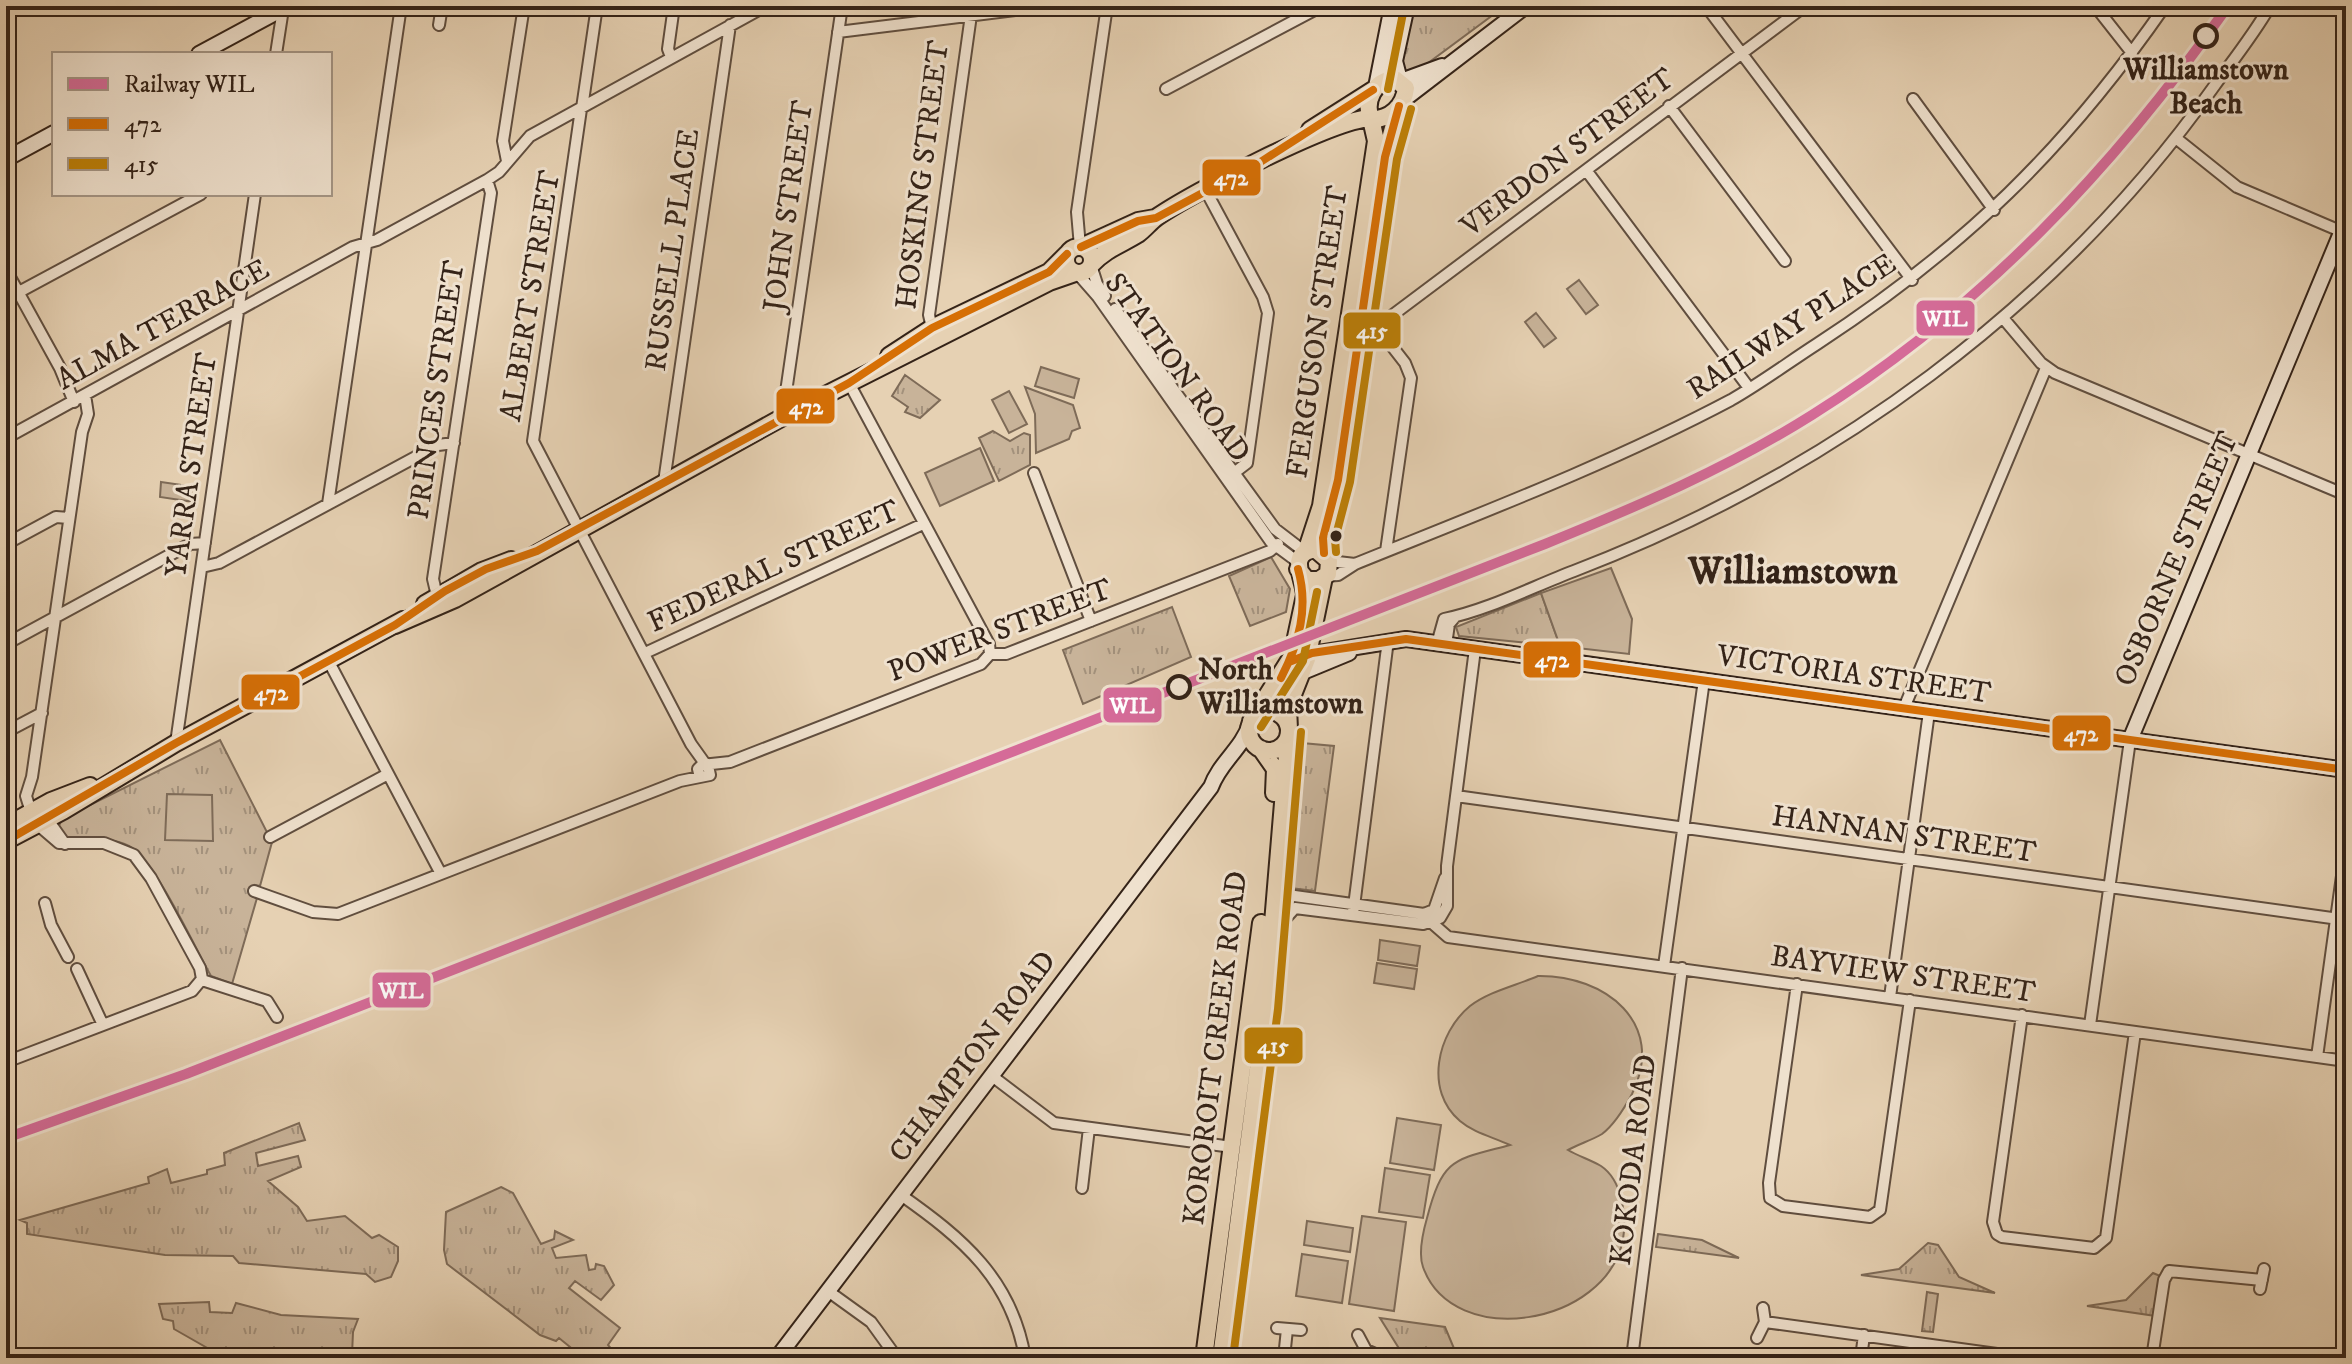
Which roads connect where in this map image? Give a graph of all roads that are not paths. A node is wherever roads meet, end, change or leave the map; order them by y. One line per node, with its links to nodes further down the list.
1 (401, 6): 54 (street)
2 (442, 6): 21 (street)
3 (524, 6): 39 (street)
4 (597, 6): 37 (street, ALBERT STREET)
5 (674, 6): 29 (street)
6 (842, 6): 23 (street, JOHN STREET)
7 (1048, 6): 20 (street)
8 (1107, 6): 55 (street)
9 (1322, 6): 33 (street)
10 (1392, 6): 32 (street)
11 (1407, 6): 31 (street)
12 (1526, 6): 30 (street)
13 (1706, 6): 28 (street)
14 (1805, 6): 28 (street, VERDON STREET)
15 (2095, 6): 27 (street)
16 (2165, 6): 27 (street, RAILWAY PLACE)
17 (2270, 6): 41 (street)
18 (759, 8): 22 (street)
19 (280, 10): 24 (street); 24 (street); 25 (street)
20 (971, 15): 23 (street); 65 (street, HOSKING STREET)
21 (439, 25)
22 (730, 25): 29 (street); 77 (street, RUSSELL PLACE)
23 (838, 32): 71 (street, JOHN STREET)
24 (278, 37): 26 (street)
25 (203, 52)
26 (276, 52)
27 (2132, 53): 51 (street, RAILWAY PLACE)
28 (1741, 54): 36 (street, VERDON STREET); 59 (street)
29 (671, 57): 37 (street)
30 (1454, 60): 31 (street); 35 (street)
31 (1400, 80): 32 (main road); 35 (main road, FERGUSON STREET)
32 (1374, 88): 38 (main road, FERGUSON STREET); 45 (main road)
33 (1166, 89)
34 (1913, 99): 51 (street)
35 (1401, 104): 38 (main road); 66 (main road, FERGUSON STREET)
36 (1669, 106): 46 (street, VERDON STREET); 56 (street)
37 (582, 108): 42 (street); 82 (street, ALBERT STREET)
38 (1371, 118): 45 (main road); 66 (main road, FERGUSON STREET)
39 (506, 130): 42 (street); 44 (street)
40 (52, 134): 43 (street)
41 (2177, 139): 53 (street); 63 (street)
42 (522, 142): 44 (street, ALMA TERRACE)
43 (6, 159)
44 (507, 161): 47 (street, ALMA TERRACE)
45 (1262, 161): 48 (main road)
46 (1586, 170): 64 (street, VERDON STREET); 69 (street)
47 (487, 180): 54 (street, ALMA TERRACE); 73 (street, PRINCES STREET)
48 (1206, 191): 52 (main road); 76 (street)
49 (197, 196): 60 (street)
50 (255, 196): 62 (street, YARRA STREET)
51 (1994, 210): 59 (street, RAILWAY PLACE)
52 (1156, 218): 55 (main road); 57 (main road)
53 (2345, 228): 74 (street, OSBORNE STREET)
54 (366, 244): 62 (street, ALMA TERRACE); 79 (street)
55 (1074, 250): 57 (main road); 57 (main road); 65 (main road)
56 (1785, 261)
57 (1084, 269): 65 (main road); 76 (street, STATION ROAD)
58 (6, 270): 60 (street)
59 (1912, 280): 69 (street, RAILWAY PLACE)
60 (18, 293): 61 (street); 70 (street)
61 (6, 299)
62 (238, 311): 70 (street, ALMA TERRACE); 84 (street, YARRA STREET)
63 (2003, 318): 67 (street); 96 (street)
64 (1377, 327): 66 (street, VERDON STREET); 87 (street)
65 (936, 334): 68 (main road)
66 (1352, 334): 88 (main road, FERGUSON STREET); 90 (main road, FERGUSON STREET)
67 (2046, 368): 74 (street); 106 (street)
68 (849, 383): 71 (main road); 81 (street)
69 (1749, 388): 87 (street, RAILWAY PLACE)
70 (78, 399): 72 (street, ALMA TERRACE); 80 (street)
71 (792, 412): 77 (main road)
72 (6, 438)
73 (454, 443): 79 (street); 91 (street, PRINCES STREET)
74 (2249, 454): 78 (street); 112 (street, OSBORNE STREET)
75 (1034, 473): 93 (street)
76 (1231, 475): 83 (street, STATION ROAD); 86 (street, STATION ROAD)
77 (664, 482): 82 (main road)
78 (2346, 495)
79 (328, 504): 89 (street)
80 (69, 518): 85 (street); 92 (street)
81 (923, 524): 99 (street, FEDERAL STREET); 101 (street)
82 (578, 529): 91 (main road); 99 (street, ALBERT STREET)
83 (1284, 538): 86 (street, POWER STREET); 88 (street, STATION ROAD)
84 (205, 543): 89 (street, YARRA STREET); 92 (street)
85 (6, 544)
86 (1275, 547): 88 (street, STATION ROAD); 93 (street, POWER STREET)
87 (1386, 551): 90 (street, RAILWAY PLACE)
88 (1302, 559): 90 (main road); 90 (main road); 103 (main road, FERGUSON STREET)
89 (202, 567): 113 (street, YARRA STREET)
90 (1326, 567): 100 (main road, FERGUSON STREET)
91 (439, 601): 102 (main road)
92 (55, 618): 95 (street); 108 (street)
93 (1091, 621): 101 (street, POWER STREET)
94 (1388, 640): 96 (street, VICTORIA STREET); 97 (street, VICTORIA STREET); 132 (street)
95 (6, 644)
96 (1442, 644): 98 (street, VICTORIA STREET)
97 (1356, 648): 100 (street, VICTORIA STREET); 104 (street, VICTORIA STREET)
98 (1475, 649): 105 (street, VICTORIA STREET); 119 (street)
99 (645, 653): 115 (street, ALBERT STREET)
100 (1309, 653): 103 (street, VICTORIA STREET); 104 (main road, FERGUSON STREET)
101 (990, 654): 115 (street, POWER STREET)
102 (329, 662): 113 (main road); 117 (street)
103 (1289, 662): 109 (main road, FERGUSON STREET)
104 (1303, 672): 110 (main road, FERGUSON STREET)
105 (1704, 680): 106 (street, VICTORIA STREET); 122 (street)
106 (1904, 708): 107 (street, VICTORIA STREET)
107 (1929, 712): 112 (street, VICTORIA STREET); 126 (street)
108 (42, 713): 111 (street); 120 (street)
109 (1251, 723): 110 (main road); 114 (main road); 118 (street, CHAMPION ROAD)
110 (1289, 730): 114 (main road); 130 (main road, KOROROIT CREEK ROAD)
111 (6, 732)
112 (2130, 740): 116 (street, VICTORIA STREET); 128 (street, OSBORNE STREET)
113 (176, 743): 120 (main road)
114 (1261, 749): 118 (street, CHAMPION ROAD); 141 (main road, KOROROIT CREEK ROAD)
115 (704, 770): 127 (street, POWER STREET)
116 (2346, 770)
117 (388, 774): 123 (street); 127 (street)
118 (1211, 787): 152 (street, CHAMPION ROAD)
119 (1456, 796): 122 (street, HANNAN STREET); 133 (street)
120 (40, 816): 121 (main road); 124 (main road); 139 (street)
121 (6, 826)
122 (1684, 829): 126 (street, HANNAN STREET); 136 (street)
123 (270, 837)
124 (6, 841)
125 (2346, 847): 134 (street)
126 (1909, 860): 128 (street, HANNAN STREET); 142 (street)
127 (440, 872): 129 (street, POWER STREET)
128 (2108, 888): 134 (street, HANNAN STREET); 147 (street, OSBORNE STREET)
129 (254, 891)
130 (1273, 893): 132 (street); 141 (main road, KOROROIT CREEK ROAD)
131 (45, 903): 135 (street)
132 (1353, 909): 133 (street); 141 (street)
133 (1435, 917): 136 (street, BAYVIEW STREET)
134 (2341, 920): 149 (street)
135 (68, 957)
136 (1664, 966): 137 (street, BAYVIEW STREET)
137 (1682, 968): 140 (street, BAYVIEW STREET); 172 (street, KOKODA ROAD)
138 (77, 969): 146 (street)
139 (202, 980): 145 (street); 146 (street)
140 (1797, 984): 142 (street, BAYVIEW STREET); 143 (street)
141 (1262, 991): 154 (main road, KOROROIT CREEK ROAD); 169 (main road, KOROROIT CREEK ROAD)
142 (1890, 997): 143 (street, BAYVIEW STREET)
143 (1910, 1000): 144 (street, BAYVIEW STREET)
144 (2022, 1015): 147 (street, BAYVIEW STREET); 148 (street)
145 (277, 1017)
146 (103, 1025): 151 (street)
147 (2090, 1025): 148 (street, BAYVIEW STREET)
148 (2135, 1032): 149 (street, BAYVIEW STREET)
149 (2317, 1057): 150 (street, BAYVIEW STREET)
150 (2346, 1061)
151 (6, 1062)
152 (992, 1076): 153 (street); 156 (street, CHAMPION ROAD)
153 (1089, 1128): 154 (street); 155 (street)
154 (1232, 1147): 168 (main road, KOROROIT CREEK ROAD)
155 (1082, 1188)
156 (901, 1195): 158 (street, CHAMPION ROAD); 167 (street)
157 (2262, 1279): 175 (street)
158 (828, 1291): 165 (street, CHAMPION ROAD); 166 (street)
159 (1763, 1308): 160 (street)
160 (1765, 1322): 162 (street); 163 (street)
161 (1301, 1330): 170 (street)
162 (1864, 1335): 173 (street); 174 (street)
163 (1757, 1338)
164 (1359, 1344): 171 (street)
165 (777, 1358)
166 (897, 1358)
167 (1025, 1358)
168 (1204, 1358)
169 (1221, 1358)
170 (1284, 1358)
171 (1384, 1358)
172 (1632, 1358)
173 (1861, 1358)
174 (2026, 1358)
175 (2152, 1358)

